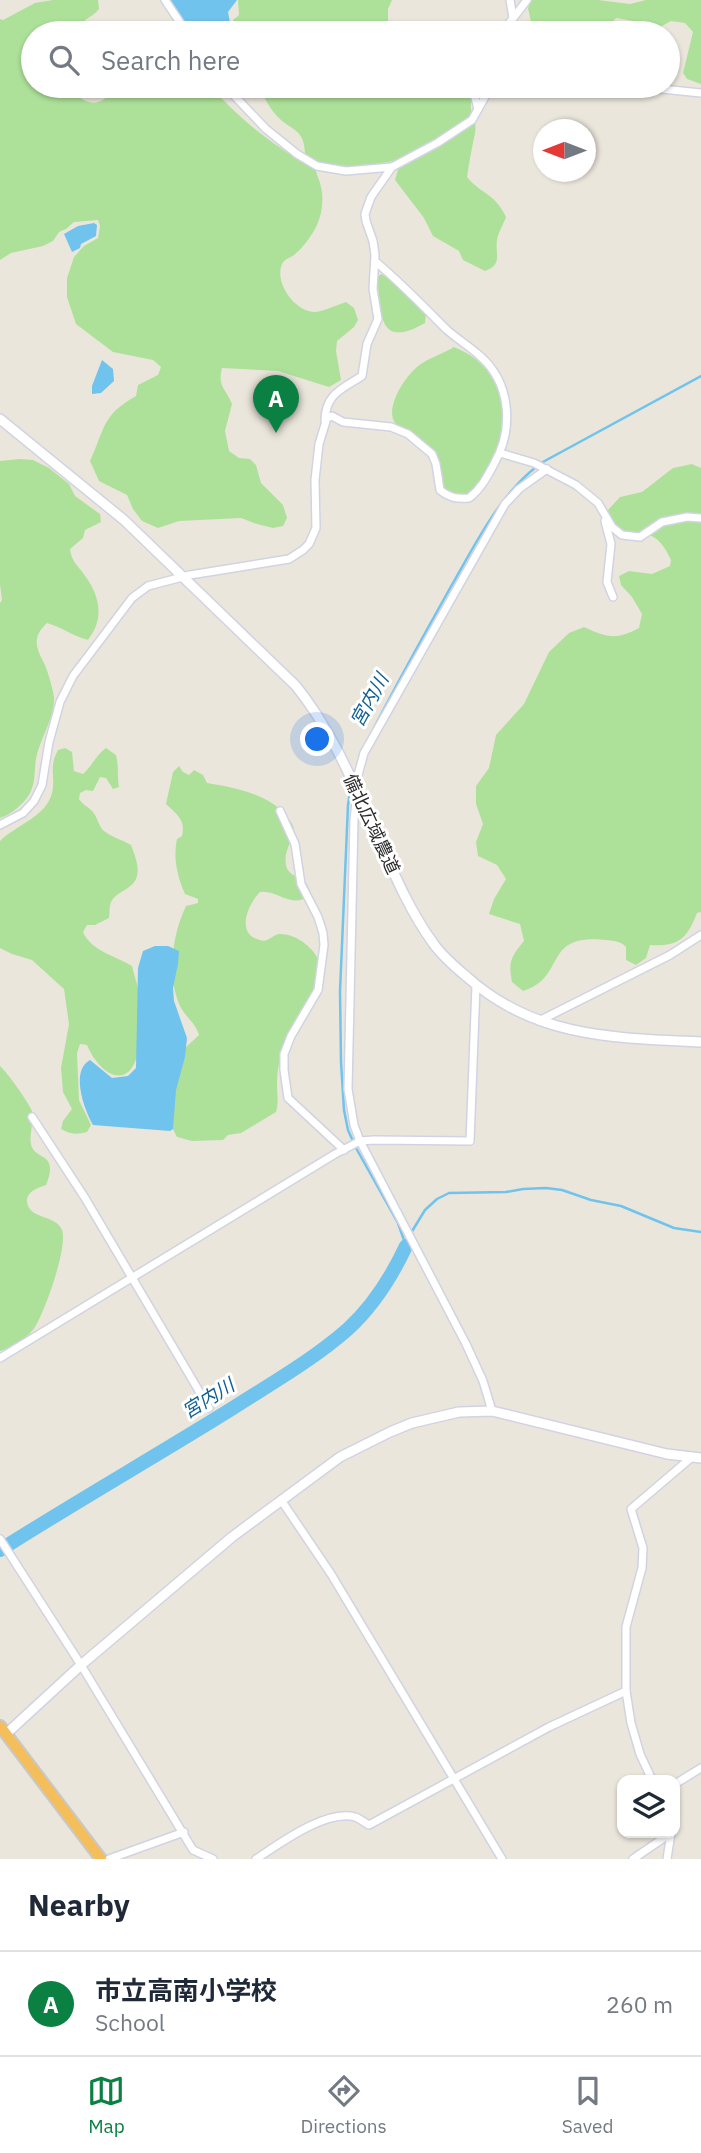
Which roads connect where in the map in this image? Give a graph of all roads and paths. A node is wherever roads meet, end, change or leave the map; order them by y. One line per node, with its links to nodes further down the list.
1 (165, 0): 5 (street)
2 (510, 0): 4 (street)
3 (527, 0): 4 (street)
4 (513, 18): 6 (street)
5 (179, 21)
6 (511, 21)
7 (680, 91): 8 (street)
8 (701, 93)
9 (237, 98): 13 (street)
10 (475, 98): 12 (street)
11 (485, 98): 12 (street)
12 (478, 110): 13 (street)
13 (391, 167): 14 (street)
14 (376, 262): 16 (street); 17 (street)
15 (0, 419): 21 (street, 備北広域農道)
16 (325, 421): 17 (street); 21 (street)
17 (500, 453): 18 (street)
18 (542, 467): 19 (street); 23 (street)
19 (605, 516): 20 (street); 22 (street)
20 (701, 518)
21 (184, 577): 24 (street, 備北広域農道); 26 (street)
22 (613, 597)
23 (358, 775)
24 (356, 788): 28 (street, 備北広域農道); 32 (street)
25 (280, 811): 33 (street)
26 (0, 825)
27 (701, 935): 29 (street)
28 (476, 986): 29 (street, 備北広域農道); 32 (street)
29 (538, 1021): 30 (street, 備北広域農道)
30 (701, 1042)
31 (33, 1116): 34 (street)
32 (360, 1141): 33 (street); 37 (street)
33 (344, 1150): 34 (street)
34 (132, 1278): 35 (street); 36 (street)
35 (0, 1358)
36 (209, 1408)
37 (492, 1410): 38 (street); 39 (street)
38 (697, 1458): 42 (street)
39 (281, 1500): 41 (street); 46 (street)
40 (0, 1539): 41 (street)
41 (81, 1665): 43 (street); 48 (street)
42 (626, 1691): 45 (street); 46 (street)
43 (2, 1733): 51 (highway)
44 (701, 1768): 47 (street)
45 (650, 1775)
46 (454, 1780): 54 (street); 55 (street)
47 (680, 1781)
48 (184, 1832): 52 (street); 53 (street)
49 (664, 1838): 56 (street)
50 (670, 1838): 57 (street)
51 (101, 1859)
52 (109, 1859)
53 (214, 1859)
54 (256, 1859)
55 (502, 1859)
56 (633, 1859)
57 (667, 1859)

